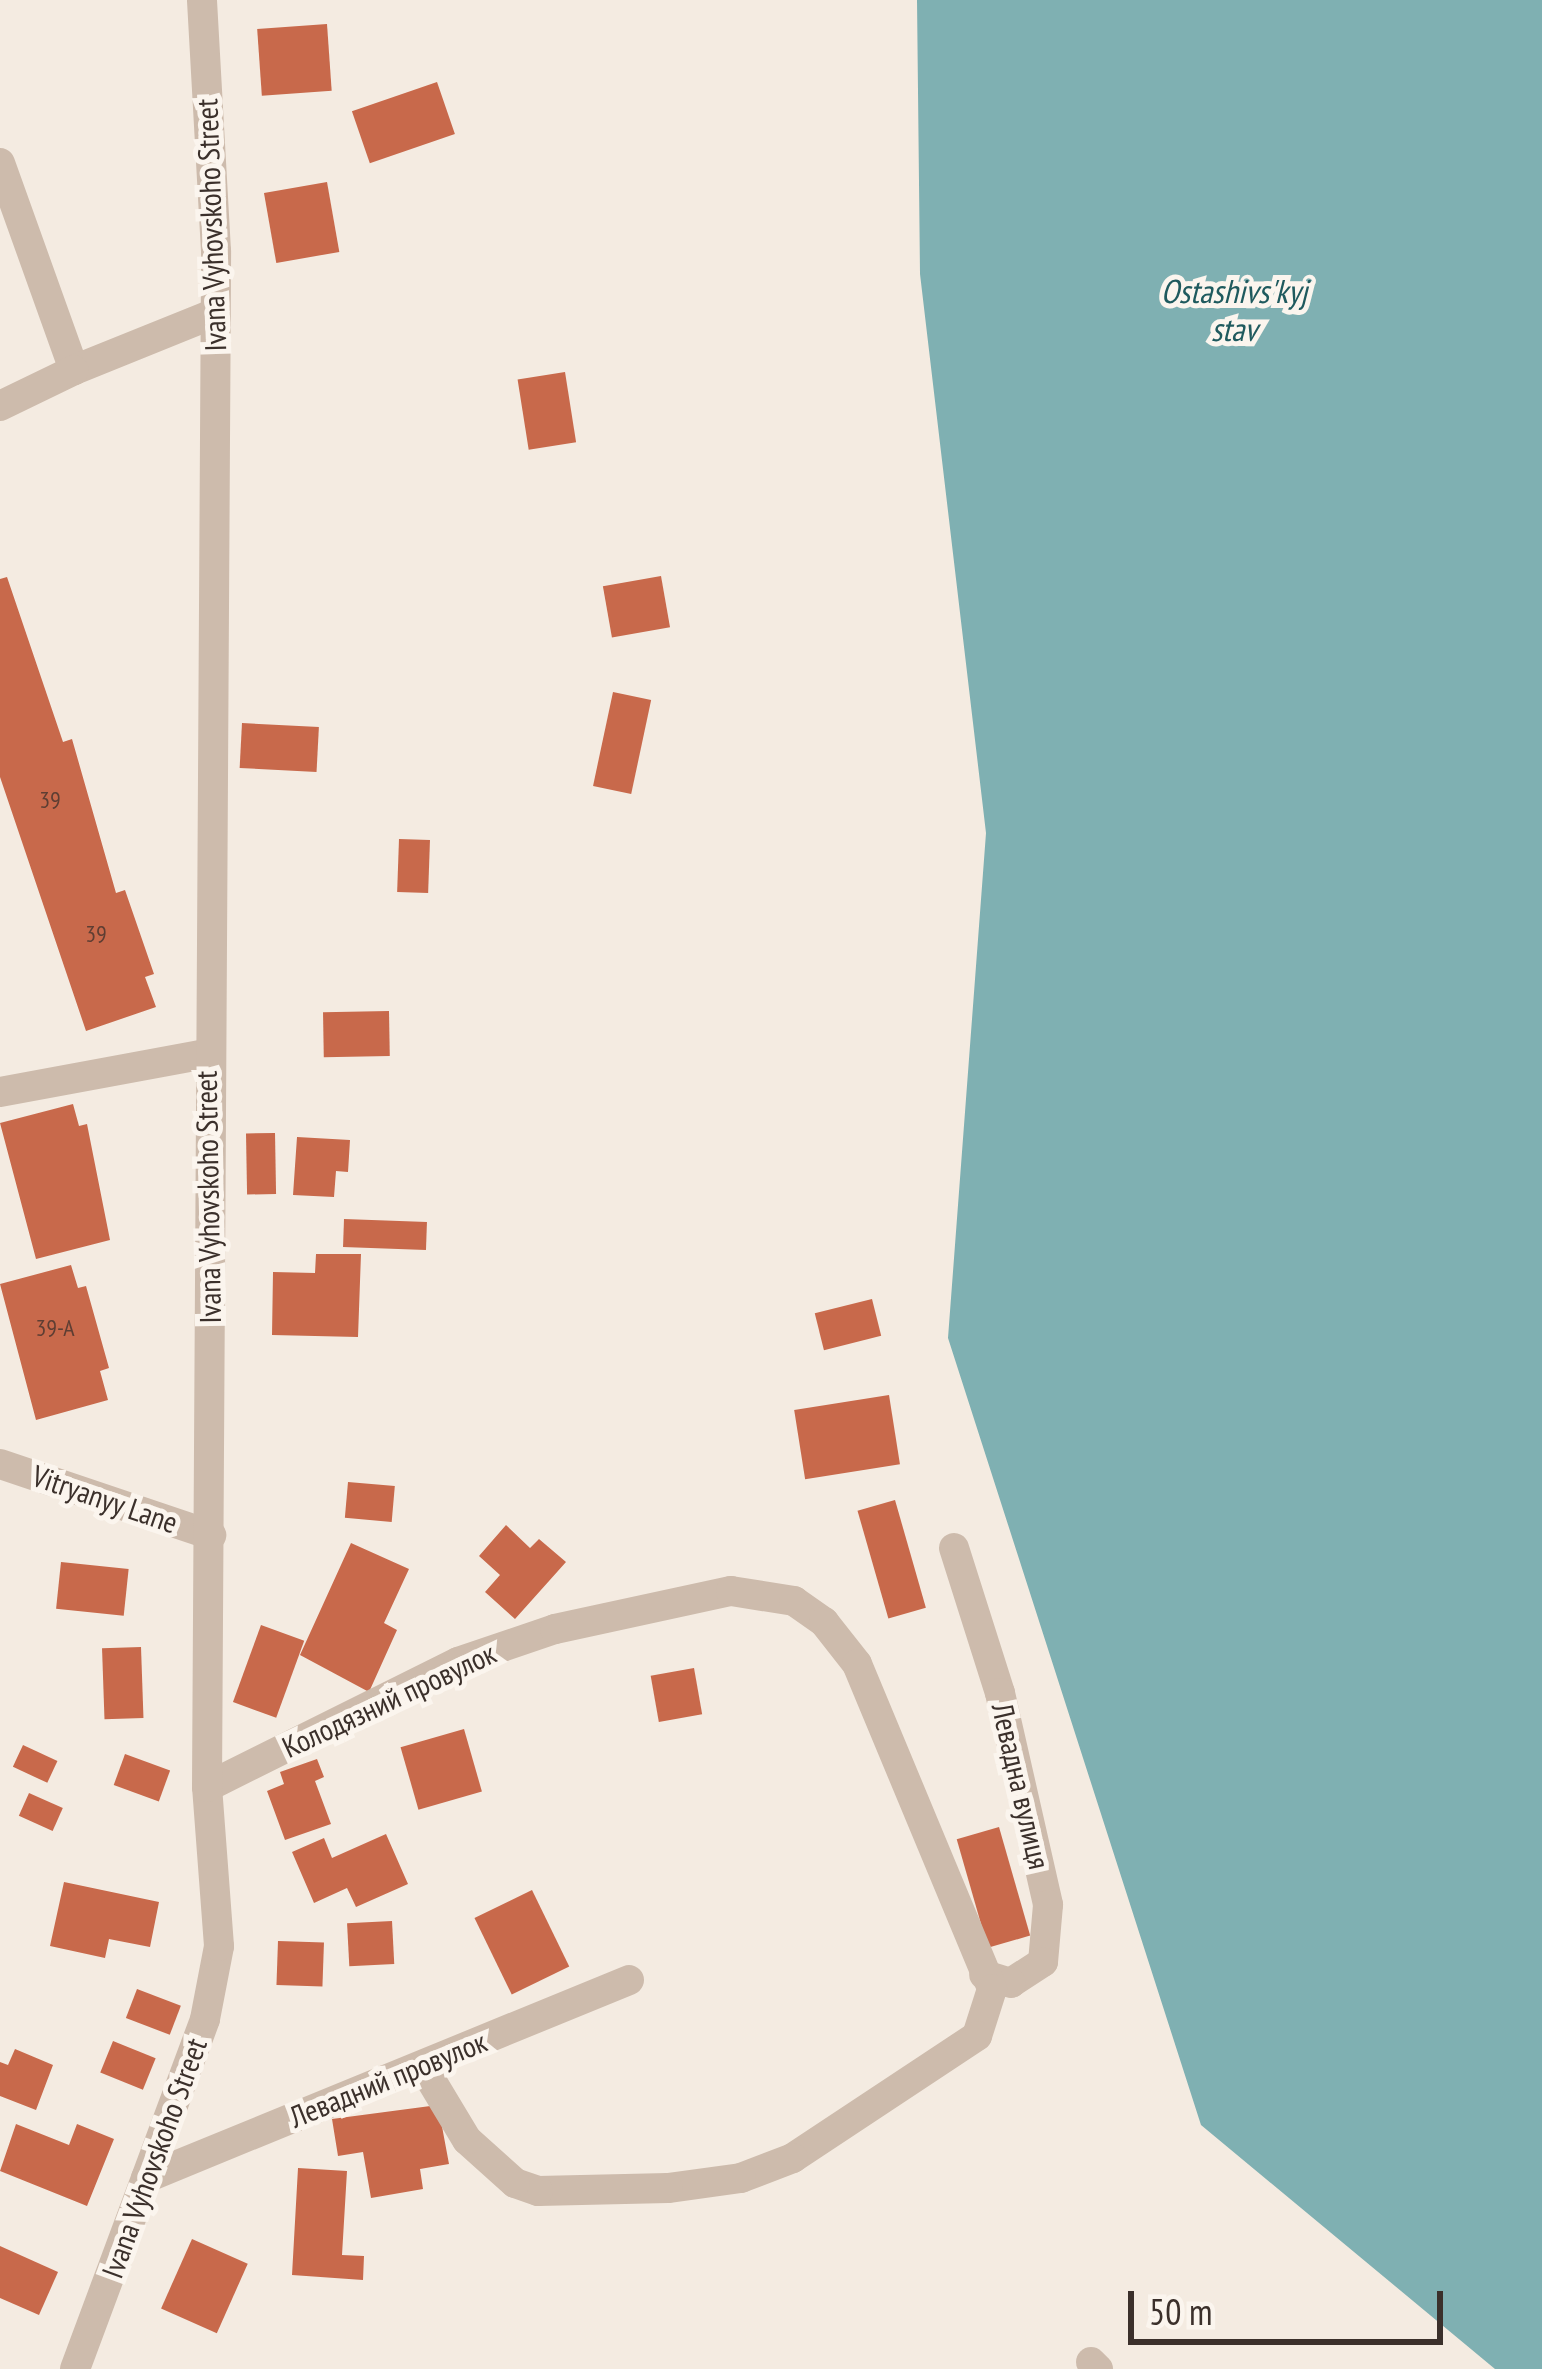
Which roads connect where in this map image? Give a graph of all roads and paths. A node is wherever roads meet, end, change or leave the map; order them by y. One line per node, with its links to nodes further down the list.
1 (202, 0): 3 (street, Ivana Vyhovskoho Street)
2 (0, 164): 4 (street)
3 (215, 313): 4 (street); 6 (street, Ivana Vyhovskoho Street)
4 (74, 370): 5 (street)
5 (0, 406)
6 (206, 1054): 7 (street); 9 (street, Ivana Vyhovskoho Street)
7 (0, 1092)
8 (0, 1464): 9 (street, Vitryanyy Lane)
9 (211, 1535): 11 (street, Ivana Vyhovskoho Street)
10 (954, 1548): 12 (street, Левадна вулиця)
11 (207, 1787): 12 (street, Колодязний провулок); 15 (street, Ivana Vyhovskoho Street)
12 (984, 1975): 14 (street)
13 (629, 1980): 14 (street, Левадний провулок)
14 (422, 2065): 15 (street, Левадний провулок)
15 (146, 2178): 16 (street, Ivana Vyhovskoho Street)
16 (75, 2369)

